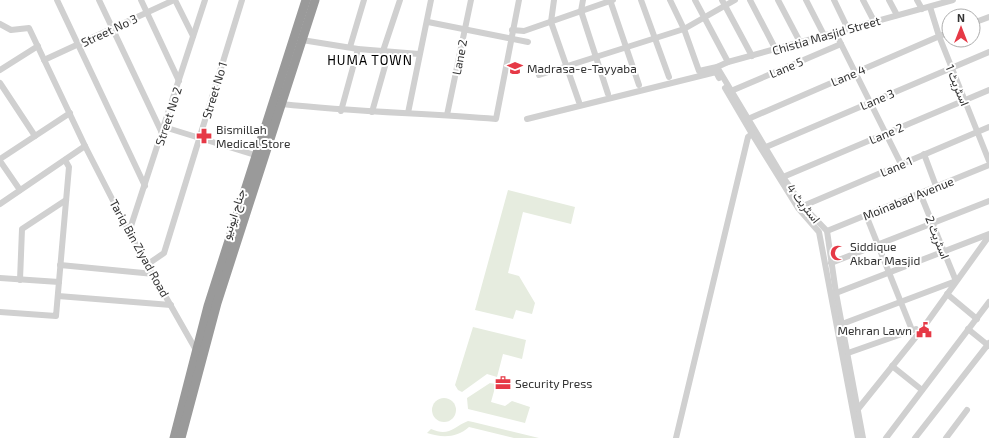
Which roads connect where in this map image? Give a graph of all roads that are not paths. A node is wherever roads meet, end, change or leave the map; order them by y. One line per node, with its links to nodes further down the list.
1 (57, 0): 55 (street)
2 (99, 0): 41 (street)
3 (141, 0): 34 (street)
4 (174, 0): 34 (street, Street No 3); 48 (street)
5 (205, 0): 48 (street, Street No 2)
6 (242, 0): 99 (street, Street No 1)
7 (306, 0): 103 (highway, جناح ایونیو)
8 (314, 0): 51 (highway, جناح ایونیو)
9 (364, 0): 58 (street)
10 (400, 0): 62 (street)
11 (431, 0): 38 (street)
12 (471, 0): 44 (street, Lane 2)
13 (519, 0): 45 (street)
14 (554, 0): 39 (street)
15 (583, 0): 33 (street)
16 (611, 0): 33 (street); 59 (street)
17 (641, 0): 50 (street)
18 (670, 0): 42 (street)
19 (695, 0): 36 (street)
20 (735, 0): 30 (street)
21 (750, 0): 61 (street)
22 (778, 0): 54 (street)
23 (806, 0): 47 (street)
24 (834, 0): 43 (street)
25 (863, 0): 37 (street)
26 (889, 0): 35 (street)
27 (917, 0): 32 (street)
28 (954, 0): 29 (street, Chistia Masjid Street)
29 (946, 1): 31 (street, Chistia Masjid Street)
30 (724, 3): 36 (street); 66 (street)
31 (930, 7): 32 (street, Chistia Masjid Street); 49 (street, اسٹریٹ 1)
32 (922, 9): 35 (street, Chistia Masjid Street)
33 (580, 11): 39 (street); 65 (street)
34 (147, 13): 41 (street, Street No 3); 76 (street)
35 (897, 15): 37 (street, Chistia Masjid Street)
36 (704, 18): 42 (street); 68 (street)
37 (874, 21): 43 (street, Chistia Masjid Street)
38 (428, 22): 44 (street); 64 (street)
39 (551, 22): 45 (street); 69 (street)
40 (0, 24): 57 (street, Tariq Bin Ziyad Road)
41 (112, 28): 55 (street, Street No 3); 94 (street)
42 (684, 29): 50 (street); 71 (street, Chistia Masjid Street)
43 (848, 29): 46 (street, Chistia Masjid Street)
44 (464, 30): 52 (street); 90 (street, Lane 2)
45 (512, 30): 52 (street)
46 (835, 32): 47 (street, Chistia Masjid Street); 56 (street)
47 (824, 35): 54 (street, Chistia Masjid Street)
48 (193, 36): 76 (street, Street No 2)
49 (939, 36): 70 (street, اسٹریٹ 1); 73 (street, Lane 4)
50 (654, 38): 59 (street); 75 (street)
51 (302, 40): 58 (street); 85 (highway, جناح ایونیو)
52 (511, 40): 53 (street); 90 (street)
53 (528, 42)
54 (800, 42): 61 (street, Chistia Masjid Street)
55 (78, 44): 67 (street, Street No 3); 110 (street)
56 (841, 44): 73 (street); 80 (street, Lane 5)
57 (38, 46): 67 (street, Tariq Bin Ziyad Road); 72 (street)
58 (350, 47): 60 (street)
59 (625, 47): 65 (street); 78 (street)
60 (358, 48): 62 (street); 86 (street)
61 (776, 50): 66 (street, Chistia Masjid Street)
62 (386, 51): 64 (street); 87 (street)
63 (989, 52): 70 (street, Lane 3)
64 (419, 54): 89 (street)
65 (596, 56): 69 (street); 81 (street)
66 (752, 56): 68 (street, Chistia Masjid Street)
67 (44, 60): 88 (street, Tariq Bin Ziyad Road)
68 (728, 62): 71 (street, Chistia Masjid Street)
69 (567, 66): 74 (street); 83 (street)
70 (952, 67): 82 (street, اسٹریٹ 1); 84 (street, Lane 3)
71 (717, 68): 80 (street, اسٹریٹ 4)
72 (0, 70)
73 (856, 71): 84 (street); 91 (street, Lane 4)
74 (539, 75)
75 (669, 77)
76 (179, 81): 94 (street, Street No 2)
77 (0, 84): 98 (street)
78 (639, 84)
79 (989, 90): 82 (street, Lane 2)
80 (732, 91): 91 (street, اسٹریٹ 4)
81 (608, 94)
82 (965, 100): 95 (street, اسٹریٹ 1); 96 (street, Lane 2)
83 (579, 102)
84 (871, 102): 96 (street); 101 (street, Lane 3)
85 (282, 104): 86 (street); 154 (highway, جناح ایونیو)
86 (341, 111): 87 (street)
87 (372, 112): 89 (street)
88 (70, 113): 98 (street); 100 (street, Tariq Bin Ziyad Road)
89 (408, 113): 90 (street)
90 (447, 114)
91 (748, 119): 101 (street, اسٹریٹ 4)
92 (527, 120): 97 (street)
93 (989, 127): 95 (street, Lane 1)
94 (163, 130): 99 (street); 110 (street, Street No 2)
95 (977, 132): 102 (street, Lane 1); 106 (street, اسٹریٹ 1)
96 (887, 133): 107 (street); 109 (street, Lane 2)
97 (752, 134): 155 (street); 156 (street)
98 (35, 136): 104 (street)
99 (199, 138): 103 (street); 126 (street, Street No 1)
100 (85, 146): 105 (street); 121 (street, Tariq Bin Ziyad Road)
101 (766, 147): 109 (street, اسٹریٹ 4)
102 (924, 154): 107 (street, Lane 1); 111 (street)
103 (255, 156): 147 (highway, جناح ایونیو)
104 (0, 160): 112 (street)
105 (65, 160): 112 (street); 114 (street)
106 (989, 161)
107 (902, 164): 117 (street, Lane 1)
108 (989, 165): 111 (street, Moinabad Avenue)
109 (784, 177): 117 (street, اسٹریٹ 4)
110 (145, 186): 121 (street, Street No 2)
111 (936, 186): 113 (street, Moinabad Avenue)
112 (20, 190): 116 (street)
113 (920, 193): 118 (street, Moinabad Avenue); 119 (street, اسٹریٹ 2)
114 (66, 200): 127 (street); 131 (street)
115 (989, 202): 119 (street)
116 (0, 204)
117 (803, 206): 120 (street, اسٹریٹ 4)
118 (866, 215): 120 (street, Moinabad Avenue); 123 (street)
119 (932, 224): 123 (street); 124 (street, اسٹریٹ 2)
120 (827, 231): 125 (street, اسٹریٹ 4)
121 (129, 232): 126 (street, Tariq Bin Ziyad Road)
122 (989, 235): 124 (street); 132 (street)
123 (878, 244): 125 (street); 128 (street)
124 (944, 251): 128 (street); 132 (street, اسٹریٹ 2)
125 (831, 263): 134 (street, اسٹریٹ 4)
126 (148, 264): 129 (street, Tariq Bin Ziyad Road)
127 (60, 265): 129 (street); 133 (street)
128 (890, 273): 134 (street); 137 (street)
129 (154, 274): 139 (street, Tariq Bin Ziyad Road)
130 (0, 278): 131 (street)
131 (20, 280): 133 (street)
132 (956, 281): 135 (street); 137 (street)
133 (59, 282): 136 (street)
134 (836, 293): 142 (street, اسٹریٹ 4)
135 (947, 294): 141 (street); 143 (street)
136 (58, 296): 139 (street); 140 (street)
137 (902, 302): 142 (street); 145 (street)
138 (989, 302): 141 (street)
139 (171, 304): 147 (street, Tariq Bin Ziyad Road)
140 (0, 312)
141 (976, 319): 144 (street)
142 (842, 324): 148 (street, اسٹریٹ 4)
143 (923, 328): 145 (street); 149 (street)
144 (968, 329): 146 (street); 150 (street)
145 (912, 330): 148 (street)
146 (988, 344): 159 (street)
147 (196, 350): 153 (highway, جناح ایونیو)
148 (848, 353): 151 (street, اسٹریٹ 4)
149 (892, 366): 150 (street); 151 (street)
150 (922, 390): 158 (street)
151 (858, 409): 157 (street, اسٹریٹ 4)
152 (967, 410): 160 (street)
153 (174, 438)
154 (182, 438)
155 (676, 438)
156 (858, 438)
157 (863, 438)
158 (886, 438)
159 (915, 438)
160 (946, 438)

